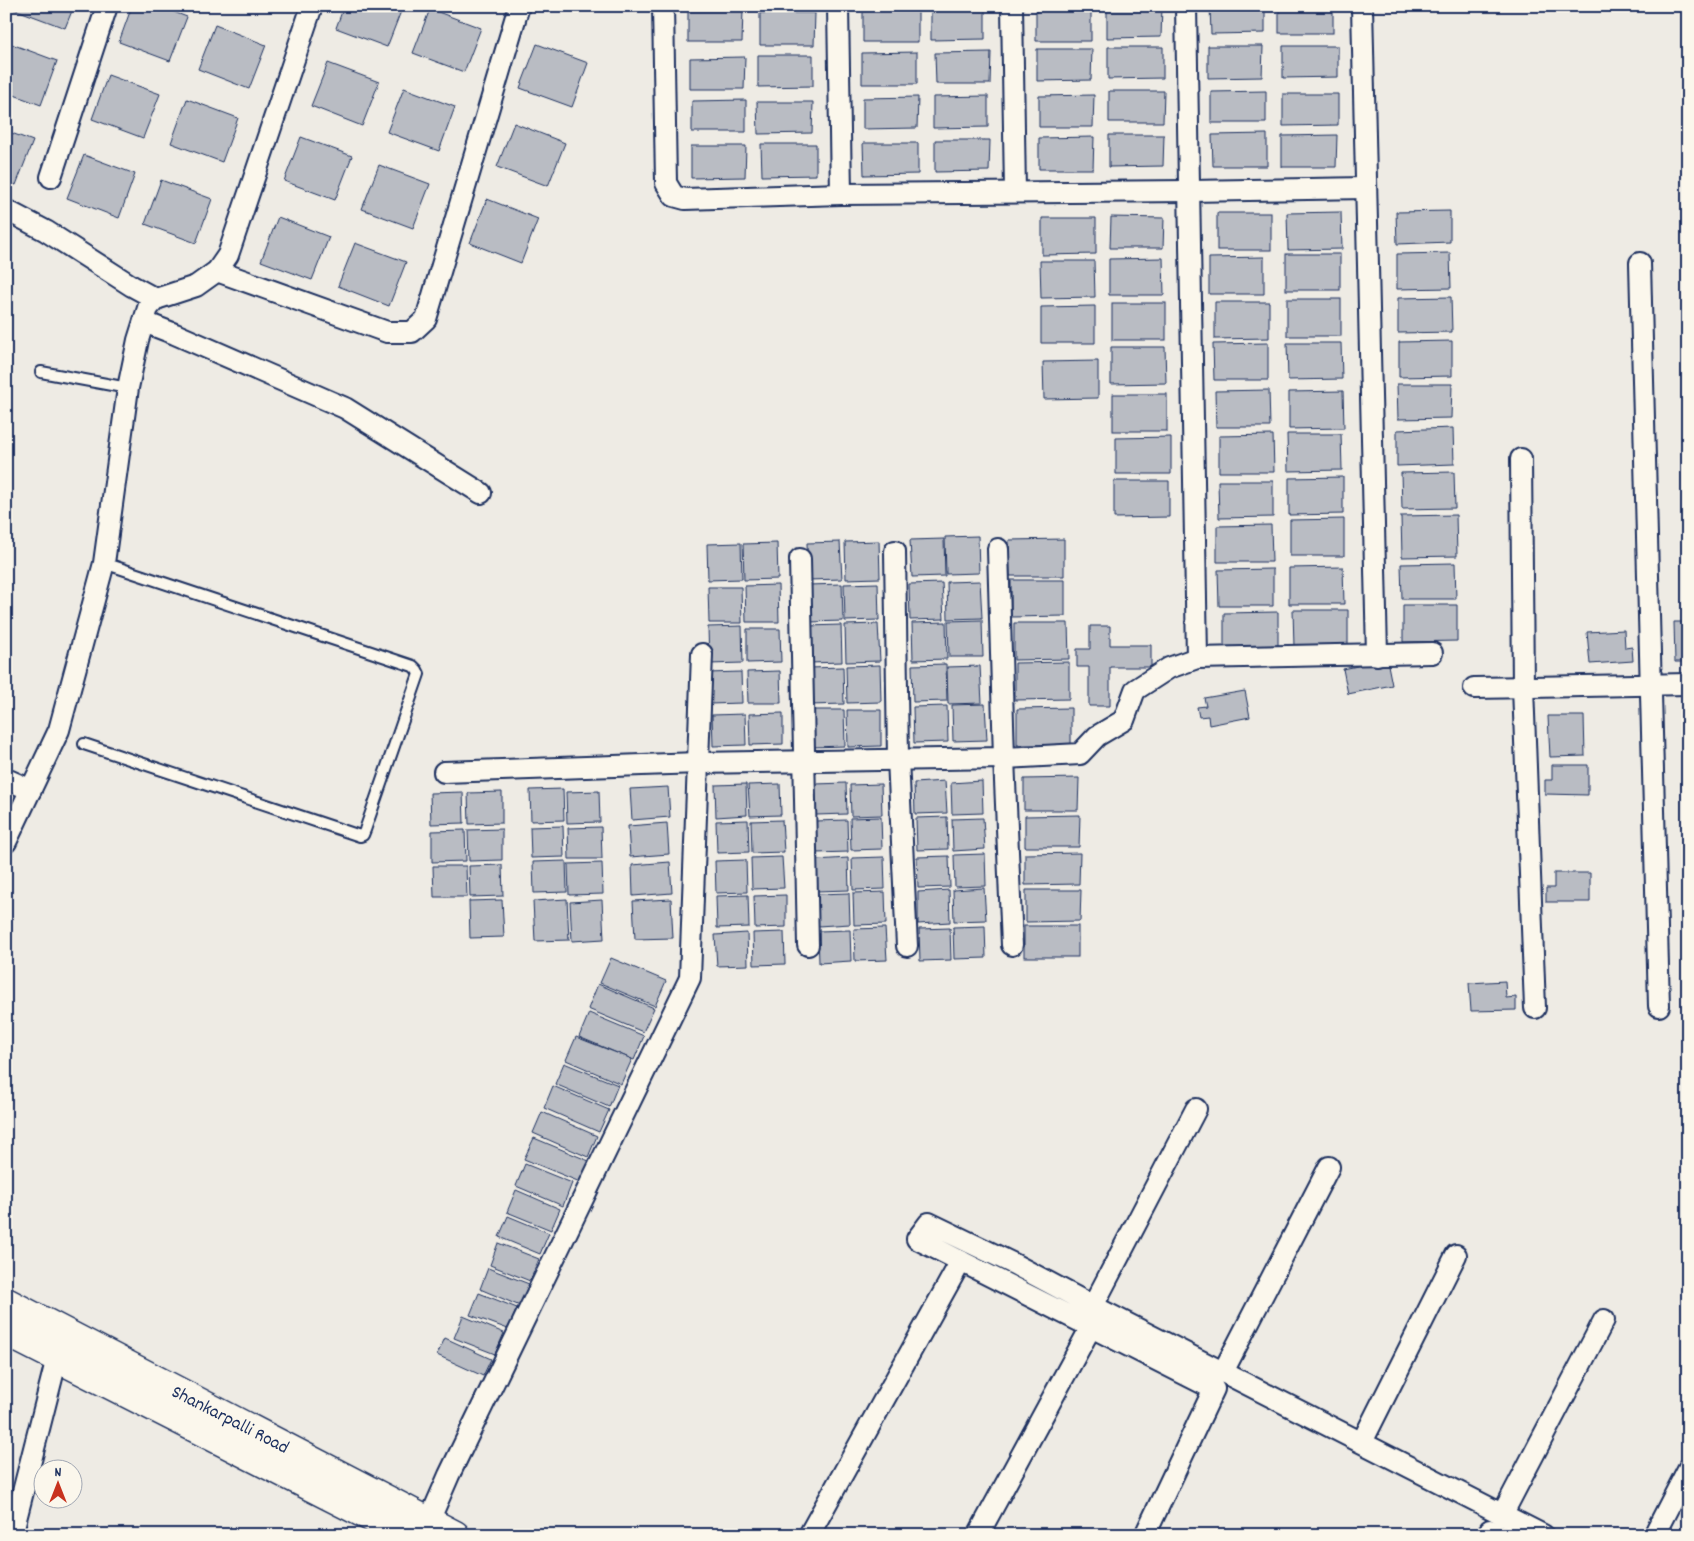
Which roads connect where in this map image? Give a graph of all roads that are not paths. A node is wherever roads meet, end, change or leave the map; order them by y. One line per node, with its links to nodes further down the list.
1 (107, 6): 9 (street)
2 (312, 6): 16 (street)
3 (519, 6): 16 (street)
4 (663, 6): 13 (street)
5 (838, 6): 13 (street)
6 (1012, 6): 12 (street)
7 (1186, 6): 11 (street)
8 (1362, 6): 10 (street)
9 (51, 177)
10 (1366, 188): 11 (street); 29 (street)
11 (1190, 191): 12 (street); 30 (street)
12 (1015, 192): 13 (street)
13 (841, 194)
14 (6, 210): 17 (street)
15 (1640, 262): 32 (street)
16 (216, 270): 17 (street)
17 (156, 299): 18 (street)
18 (144, 322): 20 (street); 22 (street)
19 (41, 372): 20 (lane)
20 (128, 388): 26 (street)
21 (1521, 459): 33 (street)
22 (481, 493)
23 (998, 549): 36 (street)
24 (895, 551): 37 (street)
25 (800, 559): 38 (street)
26 (104, 563): 35 (lane); 42 (street)
27 (1432, 653): 29 (street)
28 (702, 654): 39 (street)
29 (1376, 655): 30 (street)
30 (1197, 658): 36 (street)
31 (1688, 684): 32 (street)
32 (1652, 685): 33 (street); 47 (street)
33 (1523, 687): 34 (street); 48 (street)
34 (1474, 688)
35 (84, 744)
36 (1004, 758): 37 (street); 45 (street)
37 (898, 759): 38 (street); 46 (street)
38 (805, 761): 39 (street); 44 (street)
39 (698, 763): 40 (street); 64 (street)
40 (444, 772)
41 (6, 779): 42 (street)
42 (31, 790): 43 (street)
43 (6, 842)
44 (808, 945)
45 (1012, 945)
46 (907, 946)
47 (1659, 1006)
48 (1535, 1008)
49 (1196, 1109): 54 (street)
50 (1329, 1167): 59 (street)
51 (1456, 1255): 60 (street)
52 (961, 1261): 54 (street); 56 (street); 67 (street)
53 (6, 1302): 64 (main road, Shankarpalli Road)
54 (1092, 1306): 59 (street)
55 (1604, 1320): 63 (street)
56 (1091, 1327): 68 (street); 69 (street)
57 (6, 1332): 58 (main road, Shankarpalli Road)
58 (57, 1358): 62 (street); 64 (main road, Shankarpalli Road)
59 (1223, 1372): 60 (street)
60 (1362, 1442): 63 (street)
61 (1688, 1469): 73 (street)
62 (14, 1497): 65 (street)
63 (1502, 1515): 72 (street)
64 (418, 1528): 66 (main road, Shankarpalli Road)
65 (12, 1535)
66 (455, 1535)
67 (809, 1535)
68 (978, 1535)
69 (1145, 1535)
70 (1488, 1535): 71 (street)
71 (1499, 1535)
72 (1543, 1535)
73 (1654, 1535)

